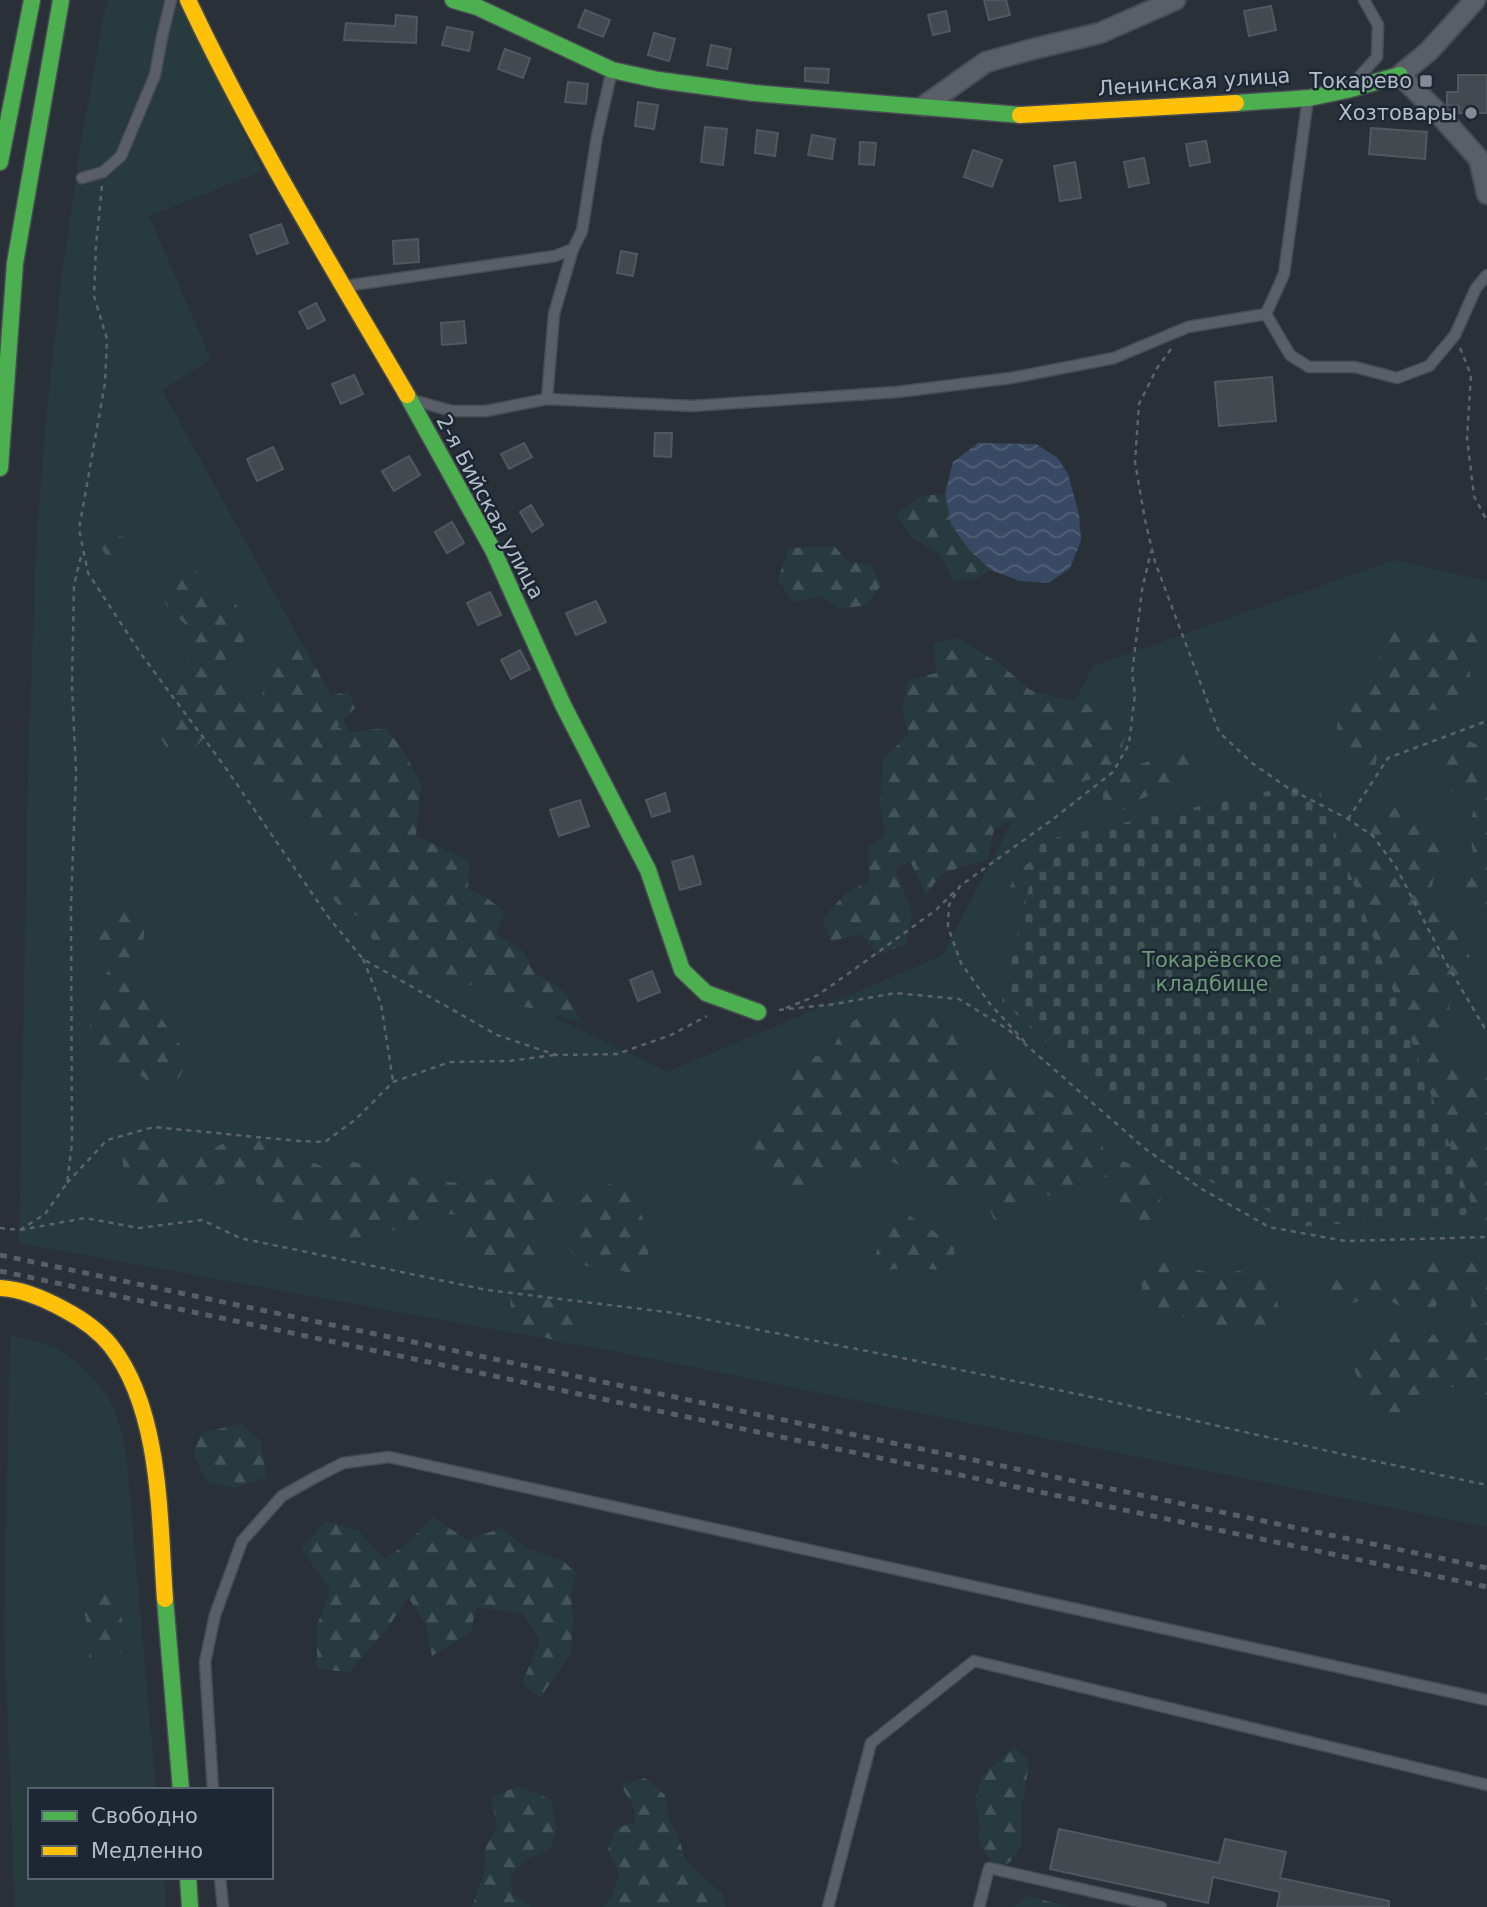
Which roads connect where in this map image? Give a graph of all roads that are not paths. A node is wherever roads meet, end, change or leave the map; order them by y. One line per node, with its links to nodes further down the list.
1 (32, 0): 15 (main road)
2 (68, 0): 9 (main road)
3 (171, 0): 16 (lane)
4 (188, 0): 20 (main road, 2-я Бийская улица)
5 (453, 0): 10 (main road, Ленинская улица)
6 (1175, 0): 14 (street)
7 (1364, 0): 12 (lane)
8 (1475, 0): 11 (street, Ленинская улица)
9 (60, 7): 24 (main road)
10 (612, 70): 14 (main road, Ленинская улица); 18 (lane)
11 (1400, 75): 12 (main road, Ленинская улица); 17 (street)
12 (1348, 90): 13 (main road, Ленинская улица)
13 (1308, 98): 14 (main road, Ленинская улица); 21 (lane)
14 (924, 106)
15 (0, 163)
16 (82, 178)
17 (1487, 194)
18 (573, 249): 20 (lane); 23 (lane)
19 (1487, 275): 21 (lane)
20 (343, 286): 22 (main road, 2-я Бийская улица)
21 (1266, 314): 23 (lane)
22 (410, 400): 23 (lane); 25 (main road, 2-я Бийская улица)
23 (547, 400)
24 (0, 468)
25 (758, 1012)
26 (0, 1288): 29 (main road)
27 (1487, 1700): 30 (lane)
28 (1487, 1785): 35 (lane)
29 (181, 1788)
30 (213, 1788)
31 (188, 1879): 33 (main road)
32 (220, 1879): 34 (lane)
33 (190, 1907)
34 (223, 1907)
35 (828, 1907)
36 (979, 1907): 37 (lane)
37 (1161, 1907)

